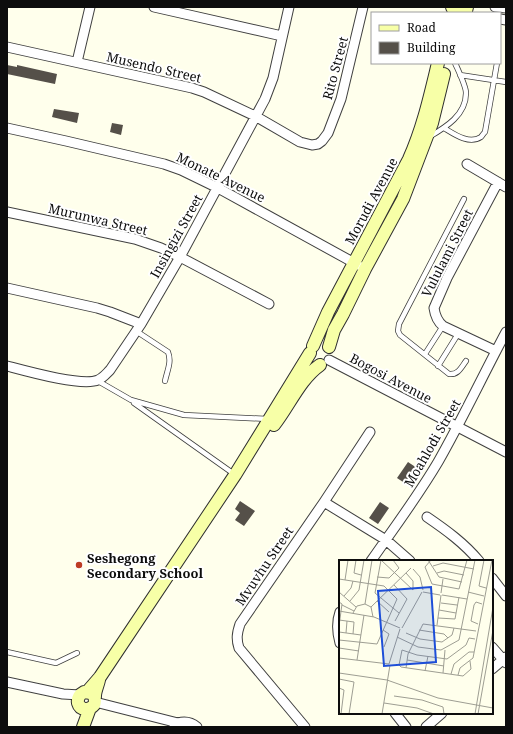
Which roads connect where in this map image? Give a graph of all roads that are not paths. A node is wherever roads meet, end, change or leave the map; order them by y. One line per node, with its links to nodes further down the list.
1 (90, 7): 9 (street)
2 (154, 7): 7 (street)
3 (288, 7): 7 (street, Insingizi Street)
4 (363, 7): 20 (street, Rito Street)
5 (495, 7): 6 (street)
6 (506, 8)
7 (282, 36): 17 (street, Insingizi Street)
8 (7, 47): 9 (street, Musendo Street)
9 (77, 62): 17 (street, Musendo Street)
10 (438, 64): 28 (street, Morudi Avenue)
11 (446, 64): 21 (street, Morudi Avenue)
12 (455, 64): 14 (lane)
13 (498, 64): 15 (lane)
14 (460, 75): 15 (lane); 19 (lane)
15 (495, 80): 16 (lane); 19 (lane)
16 (506, 82)
17 (255, 116): 20 (street, Musendo Street); 24 (street, Insingizi Street)
18 (7, 128): 24 (street, Monate Avenue)
19 (444, 128): 21 (lane)
20 (328, 133)
21 (426, 139): 29 (street, Morudi Avenue)
22 (468, 164): 23 (street)
23 (502, 184): 32 (street, Vululami Street)
24 (218, 188): 27 (street, Insingizi Street); 28 (street, Monate Avenue)
25 (464, 199): 39 (lane)
26 (7, 212): 27 (street, Murunwa Street)
27 (180, 257): 31 (street, Murunwa Street); 33 (street, Insingizi Street)
28 (354, 263): 29 (street, Monate Avenue); 37 (street, Morudi Avenue)
29 (365, 269): 36 (street, Morudi Avenue)
30 (7, 288): 33 (street)
31 (269, 304)
32 (443, 326): 35 (street); 39 (lane)
33 (138, 327): 44 (street, Insingizi Street); 45 (lane)
34 (506, 332): 38 (street, Moahlodi Street)
35 (458, 334): 38 (street); 43 (lane)
36 (329, 348): 37 (street); 41 (street)
37 (311, 350): 41 (street); 47 (street, Morudi Avenue)
38 (496, 351): 48 (street, Moahlodi Street)
39 (425, 354): 43 (lane)
40 (466, 361): 43 (lane)
41 (325, 362): 48 (street, Bogosi Avenue); 51 (street, Morudi Avenue)
42 (7, 366): 44 (street)
43 (438, 366)
44 (98, 381): 46 (lane)
45 (164, 381)
46 (131, 400): 47 (lane); 51 (lane)
47 (269, 419): 51 (street, Morudi Avenue)
48 (457, 427): 50 (street, Bogosi Avenue); 54 (street, Moahlodi Street)
49 (370, 432): 52 (street, Mvuvhu Street)
50 (506, 452)
51 (235, 475): 68 (street, Morudi Avenue)
52 (324, 502): 54 (street); 74 (street, Mvuvhu Street)
53 (427, 517): 57 (street)
54 (386, 540): 55 (street, Moahlodi Street); 56 (street)
55 (372, 560)
56 (409, 560)
57 (478, 560)
58 (493, 579): 59 (street)
59 (506, 596)
60 (339, 616): 61 (street)
61 (339, 641)
62 (493, 648): 65 (street)
63 (7, 652): 64 (lane)
64 (77, 653)
65 (505, 660): 66 (street)
66 (493, 668)
67 (7, 682): 68 (street)
68 (86, 701): 71 (street); 72 (street, Morudi Avenue)
69 (395, 714): 75 (street)
70 (441, 714): 76 (street)
71 (176, 725): 73 (street)
72 (83, 727)
73 (197, 727)
74 (305, 727)
75 (406, 727)
76 (426, 727)

